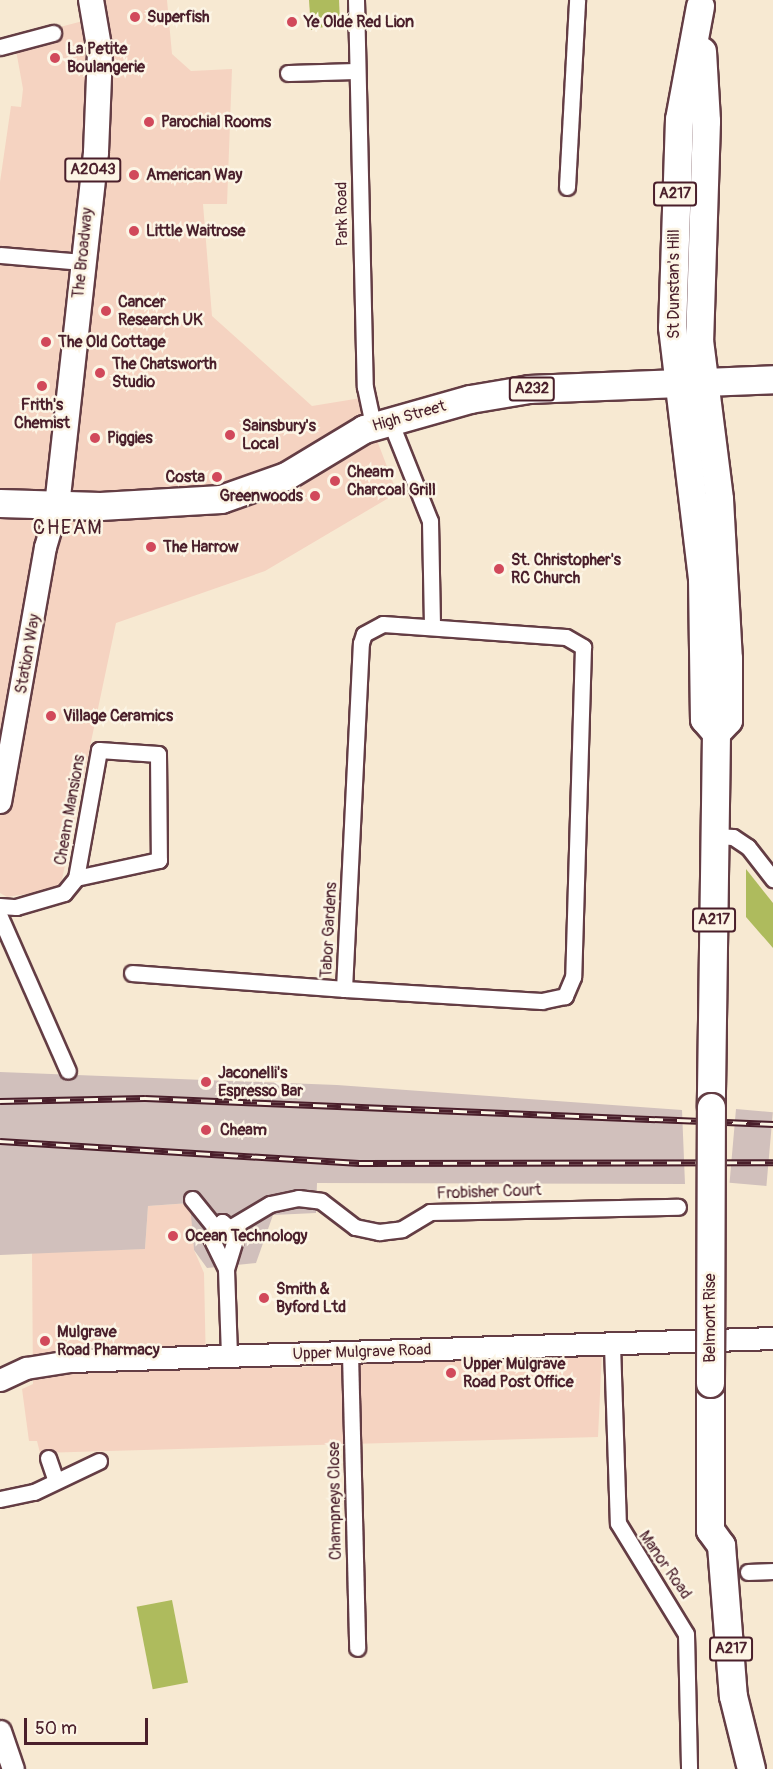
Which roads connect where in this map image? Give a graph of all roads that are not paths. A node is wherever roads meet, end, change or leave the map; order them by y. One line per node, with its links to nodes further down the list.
1 (92, 0): 11 (main road, The Broadway / A2043)
2 (357, 0): 7 (street, Park Road)
3 (577, 0): 9 (street)
4 (700, 3): 13 (highway, St Dunstan's Hill / A217); 14 (highway, St Dunstan's Hill / A217)
5 (53, 33): 6 (street)
6 (0, 47)
7 (356, 71): 8 (street); 15 (street, Park Road)
8 (288, 73)
9 (567, 187)
10 (0, 255): 11 (street)
11 (81, 262): 17 (main road, The Broadway / A2043)
12 (773, 379): 13 (highway, A232)
13 (704, 381): 14 (highway, High Street / A232); 19 (highway, A217)
14 (676, 384): 15 (highway, High Street / A232); 19 (highway, A217)
15 (381, 424): 17 (highway, High Street / A232); 18 (street, Park Road)
16 (0, 503): 17 (highway, A232)
17 (57, 506): 20 (street, Station Way)
18 (432, 627): 28 (street, Tabor Gardens); 28 (street, Tabor Gardens)
19 (716, 733): 22 (highway, A217)
20 (6, 741): 21 (street, Station Way)
21 (0, 802)
22 (715, 836): 24 (street); 44 (highway, Belmont Rise / A217, bridge)
23 (75, 878): 23 (street, Cheam Mansions); 25 (street, Cheam Mansions)
24 (773, 879)
25 (0, 906)
26 (0, 917): 29 (street)
27 (132, 974): 28 (street)
28 (344, 989)
29 (68, 1071)
30 (192, 1198): 32 (street)
31 (678, 1207): 33 (street, Frobisher Court)
32 (214, 1226): 33 (street); 34 (street)
33 (233, 1226): 34 (street)
34 (225, 1269): 38 (street)
35 (773, 1338): 36 (street, Upper Mulgrave Road)
36 (612, 1345): 37 (street, Upper Mulgrave Road); 50 (street, Manor Road)
37 (350, 1353): 38 (street, Upper Mulgrave Road); 47 (street, Champneys Close)
38 (229, 1356): 39 (street, Upper Mulgrave Road)
39 (0, 1380)
40 (48, 1458): 42 (street)
41 (99, 1461): 42 (street)
42 (56, 1481): 43 (street)
43 (0, 1499)
44 (710, 1530): 51 (highway, Belmont Rise / A217); 52 (highway, Belmont Rise / A217)
45 (773, 1571): 46 (street)
46 (748, 1572)
47 (357, 1648)
48 (0, 1731): 49 (street)
49 (13, 1769)
50 (689, 1769)
51 (732, 1769)
52 (751, 1769)

